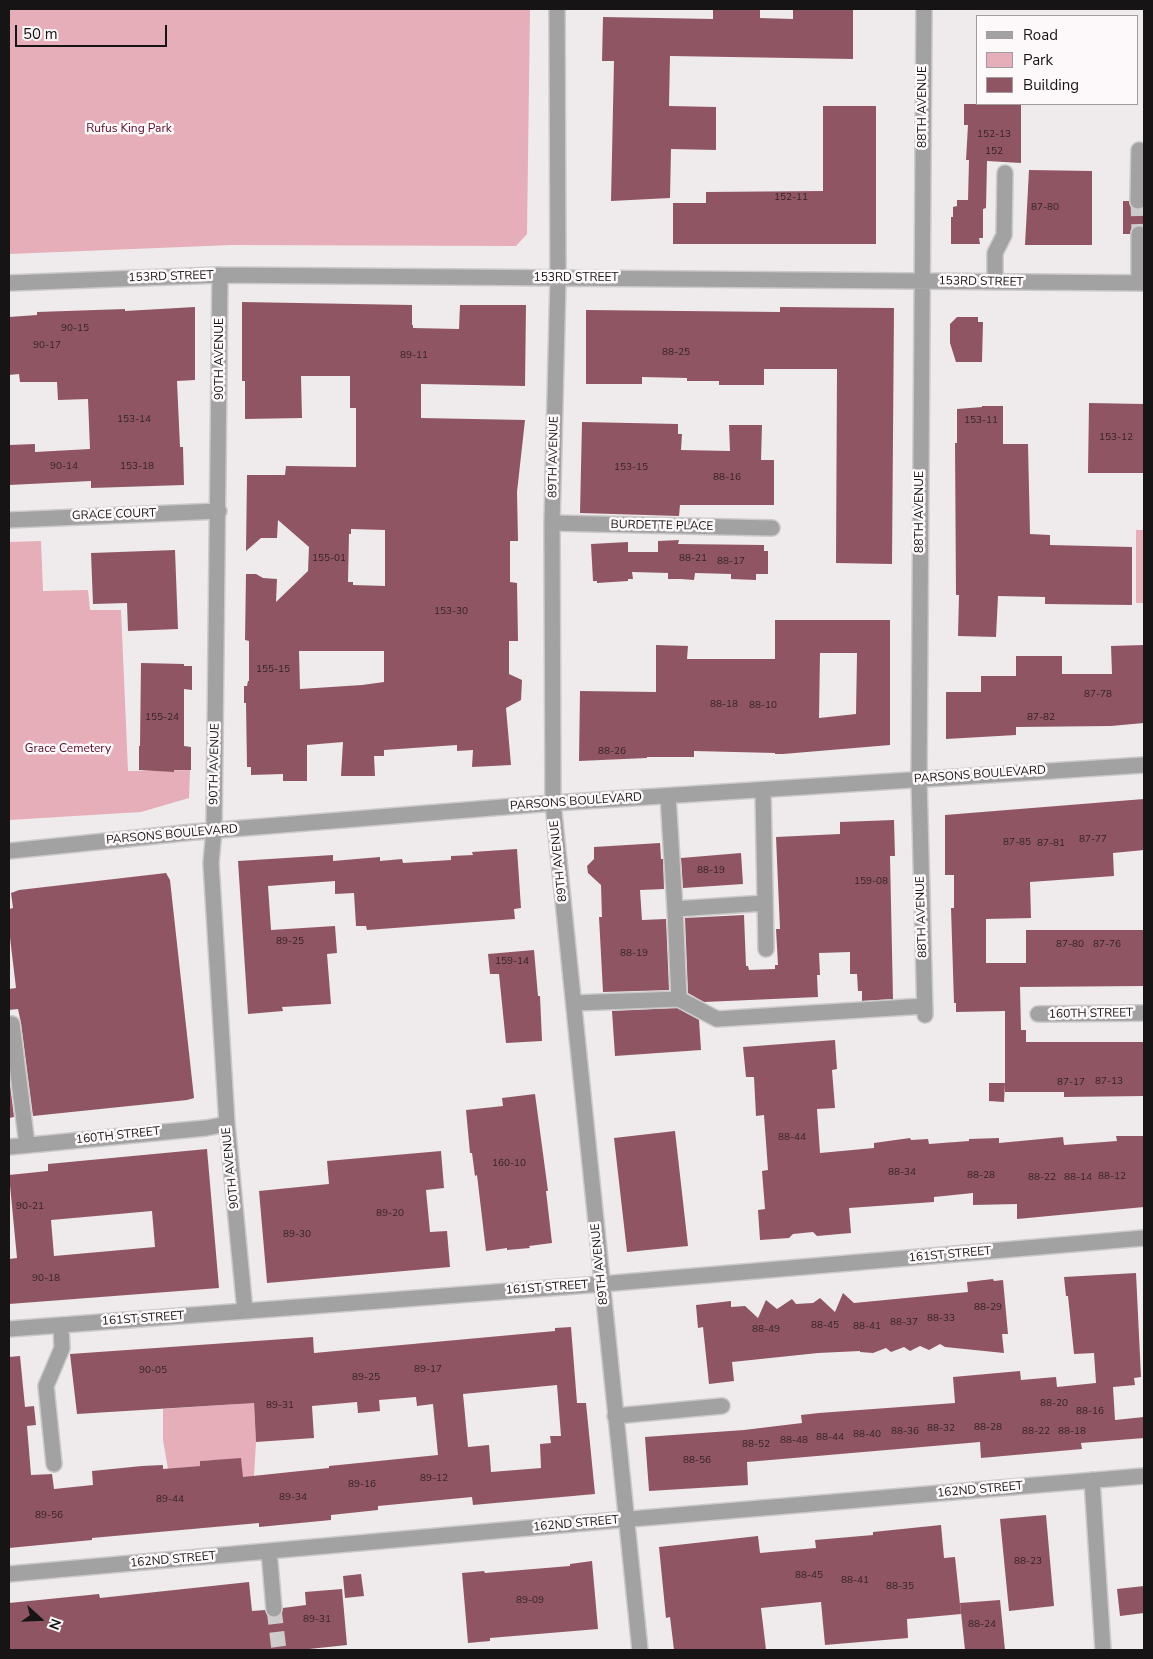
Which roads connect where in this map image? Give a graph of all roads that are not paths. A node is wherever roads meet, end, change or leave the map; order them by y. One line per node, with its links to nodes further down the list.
1 (557, 9): 8 (street, 89TH AVENUE)
2 (924, 9): 9 (street, 88TH AVENUE)
3 (1138, 150): 5 (street)
4 (1005, 173): 10 (street)
5 (1138, 200)
6 (1139, 234): 12 (street)
7 (220, 275): 8 (street, 153RD STREET); 11 (street, 153RD STREET); 13 (street, 90TH AVENUE)
8 (558, 278): 9 (street, 153RD STREET); 15 (street, 89TH AVENUE)
9 (922, 281): 10 (street, 153RD STREET); 18 (street, 88TH AVENUE)
10 (995, 282): 12 (street, 153RD STREET)
11 (9, 283)
12 (1142, 283)
13 (219, 511): 14 (street, GRACE COURT); 22 (street, 90TH AVENUE)
14 (9, 520)
15 (552, 523): 16 (street, BURDETTE PLACE); 21 (street, 89TH AVENUE)
16 (772, 528)
17 (1144, 765): 18 (street, PARSONS BOULEVARD)
18 (918, 780): 19 (street, PARSONS BOULEVARD); 27 (street, 88TH AVENUE)
19 (763, 790): 20 (street, PARSONS BOULEVARD); 24 (street)
20 (668, 796): 21 (street, PARSONS BOULEVARD); 25 (street)
21 (554, 803): 22 (street, PARSONS BOULEVARD); 28 (street, 89TH AVENUE)
22 (214, 830): 23 (street, PARSONS BOULEVARD); 32 (street, 90TH AVENUE)
23 (9, 851)
24 (765, 903): 25 (street); 26 (street)
25 (675, 909): 27 (street)
26 (766, 949)
27 (679, 999): 28 (street)
28 (574, 1003): 36 (street, 89TH AVENUE)
29 (1144, 1013): 30 (street, 160TH STREET)
30 (1038, 1014)
31 (9, 1024): 33 (street)
32 (227, 1124): 33 (street, 160TH STREET); 37 (street, 90TH AVENUE)
33 (27, 1146): 34 (street, 160TH STREET)
34 (9, 1147)
35 (1144, 1238): 36 (street, 161ST STREET)
36 (602, 1284): 37 (street, 161ST STREET); 41 (street, 89TH AVENUE)
37 (245, 1312): 38 (street, 161ST STREET)
38 (61, 1325): 39 (street, 161ST STREET); 42 (street)
39 (9, 1329)
40 (722, 1406): 41 (street)
41 (615, 1416): 45 (street, 89TH AVENUE)
42 (54, 1464)
43 (1144, 1476): 44 (street, 162ND STREET)
44 (1092, 1480): 45 (street, 162ND STREET); 50 (street)
45 (626, 1520): 46 (street, 162ND STREET); 49 (street, 89TH AVENUE)
46 (269, 1551): 47 (street, 162ND STREET); 48 (street)
47 (9, 1574)
48 (274, 1609)
49 (640, 1650)
50 (1103, 1650)

